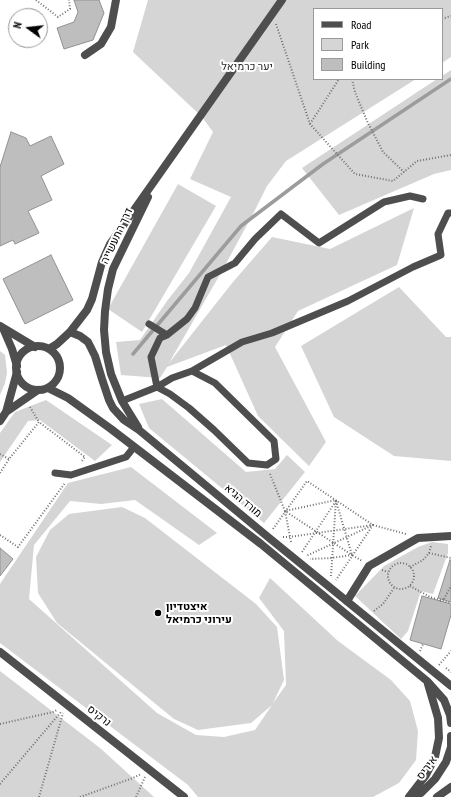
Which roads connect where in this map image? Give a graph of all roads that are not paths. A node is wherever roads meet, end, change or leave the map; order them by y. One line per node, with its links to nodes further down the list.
1 (116, 0): 3 (street)
2 (282, 0): 4 (street, דרך התעשייה)
3 (85, 55)
4 (162, 170): 9 (street, דרך התעשייה); 19 (street, דרך התעשייה)
5 (423, 198): 10 (lane)
6 (451, 213): 14 (lane)
7 (149, 324): 10 (lane)
8 (1, 327): 11 (street); 13 (street)
9 (70, 332): 12 (street); 15 (street, מורד הגיא)
10 (167, 335): 16 (lane)
11 (35, 347): 12 (street); 13 (street)
12 (49, 349): 17 (street)
13 (17, 369): 18 (street); 21 (street)
14 (192, 371): 16 (lane); 16 (lane)
15 (102, 379): 19 (street); 23 (street, מורד הגיא)
16 (157, 387): 20 (lane)
17 (48, 388): 18 (street); 24 (street, מורד הגיא)
18 (38, 390): 21 (street)
19 (117, 390): 20 (street, דרך התעשייה)
20 (122, 401): 23 (street, דרך התעשייה)
21 (6, 412): 22 (street)
22 (0, 421)
23 (139, 430): 27 (street, מורד הגיא)
24 (134, 447): 25 (lane); 29 (street, מורד הגיא)
25 (55, 473)
26 (451, 536): 27 (street)
27 (347, 601): 30 (street, מורד הגיא)
28 (0, 652): 35 (street, נרקיס)
29 (427, 681): 31 (street, מורד הגיא); 36 (street)
30 (451, 686)
31 (451, 723)
32 (451, 736): 33 (street)
33 (451, 747): 37 (street, איריס)
34 (451, 787): 38 (street)
35 (184, 797)
36 (409, 797)
37 (413, 797)
38 (437, 797)

